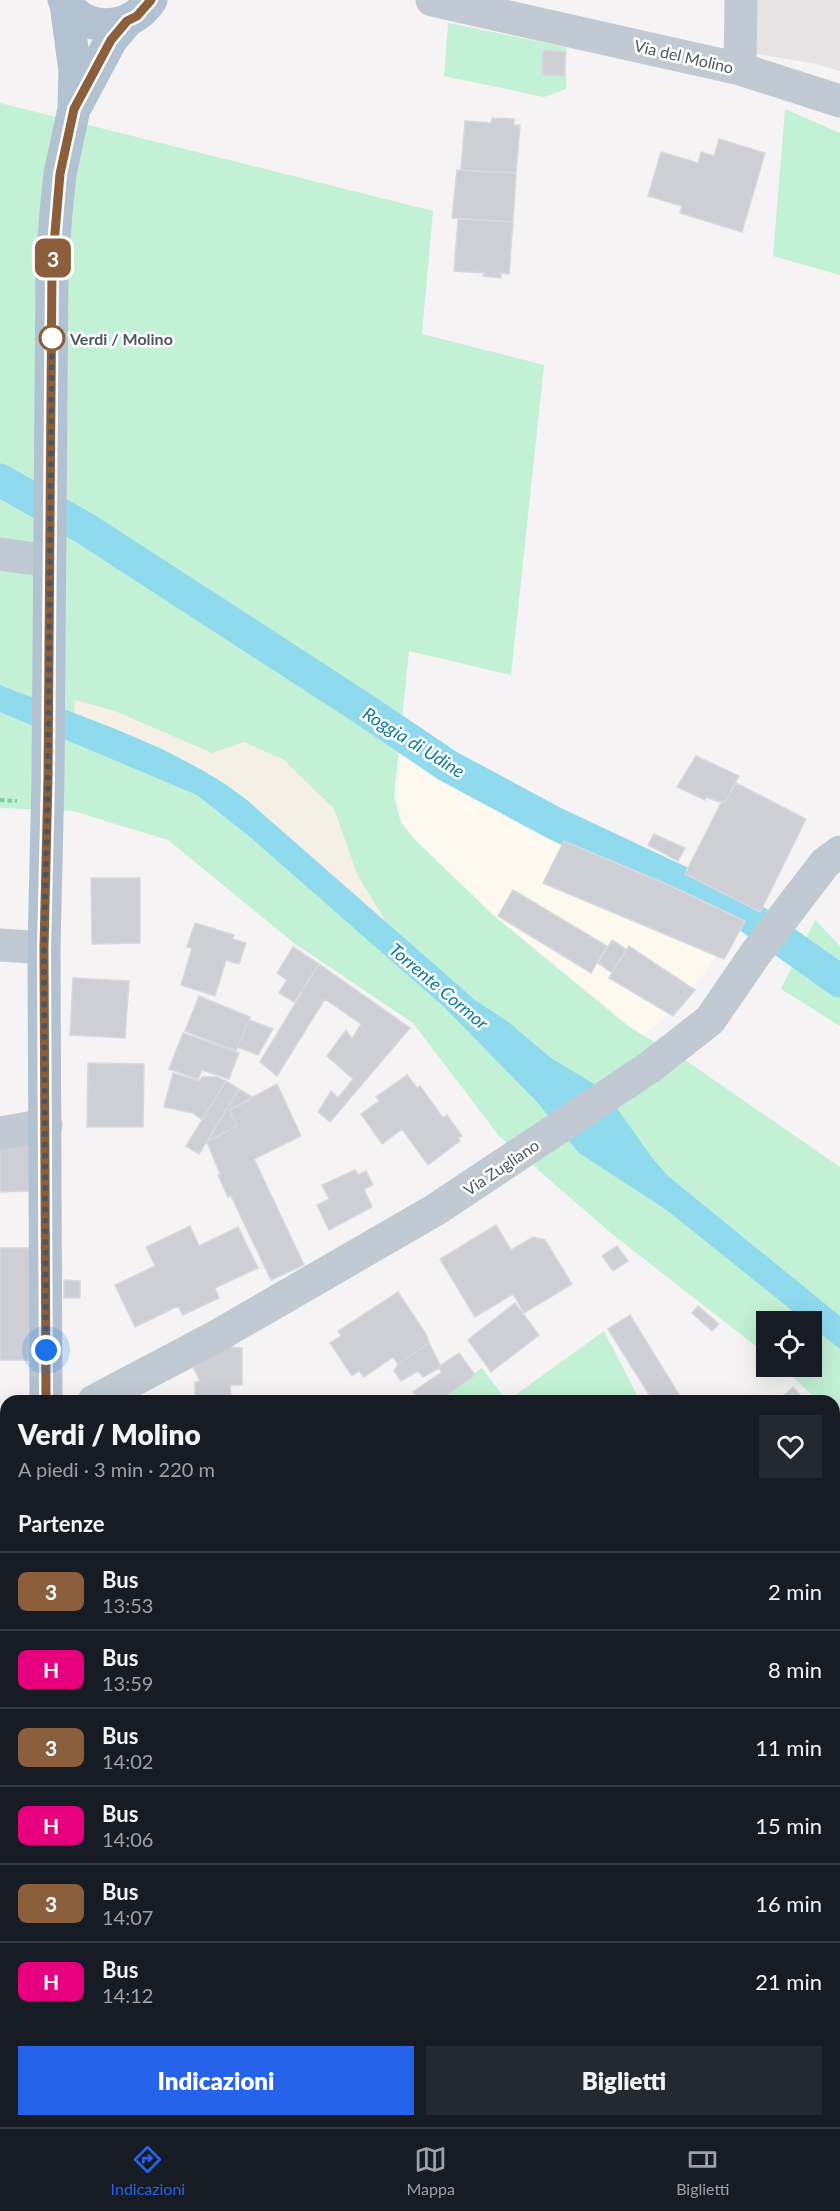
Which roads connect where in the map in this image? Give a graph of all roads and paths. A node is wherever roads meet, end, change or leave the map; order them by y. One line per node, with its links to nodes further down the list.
1 (432, 0): 5 (street, Via del Molino)
2 (741, 0): 6 (street)
3 (65, 2): 4 (main road); 8 (main road)
4 (146, 7): 8 (main road)
5 (526, 10): 6 (street, Via del Molino)
6 (740, 69): 7 (street, Via del Molino)
7 (840, 101)
8 (74, 109): 10 (main road)
9 (0, 554): 10 (street)
10 (49, 557): 13 (main road)
11 (840, 852): 17 (street, Via Zugliano)
12 (0, 945): 13 (street)
13 (44, 948): 14 (main road)
14 (46, 1125): 15 (street); 16 (main road)
15 (0, 1133)
16 (46, 1395)
17 (105, 1395)

